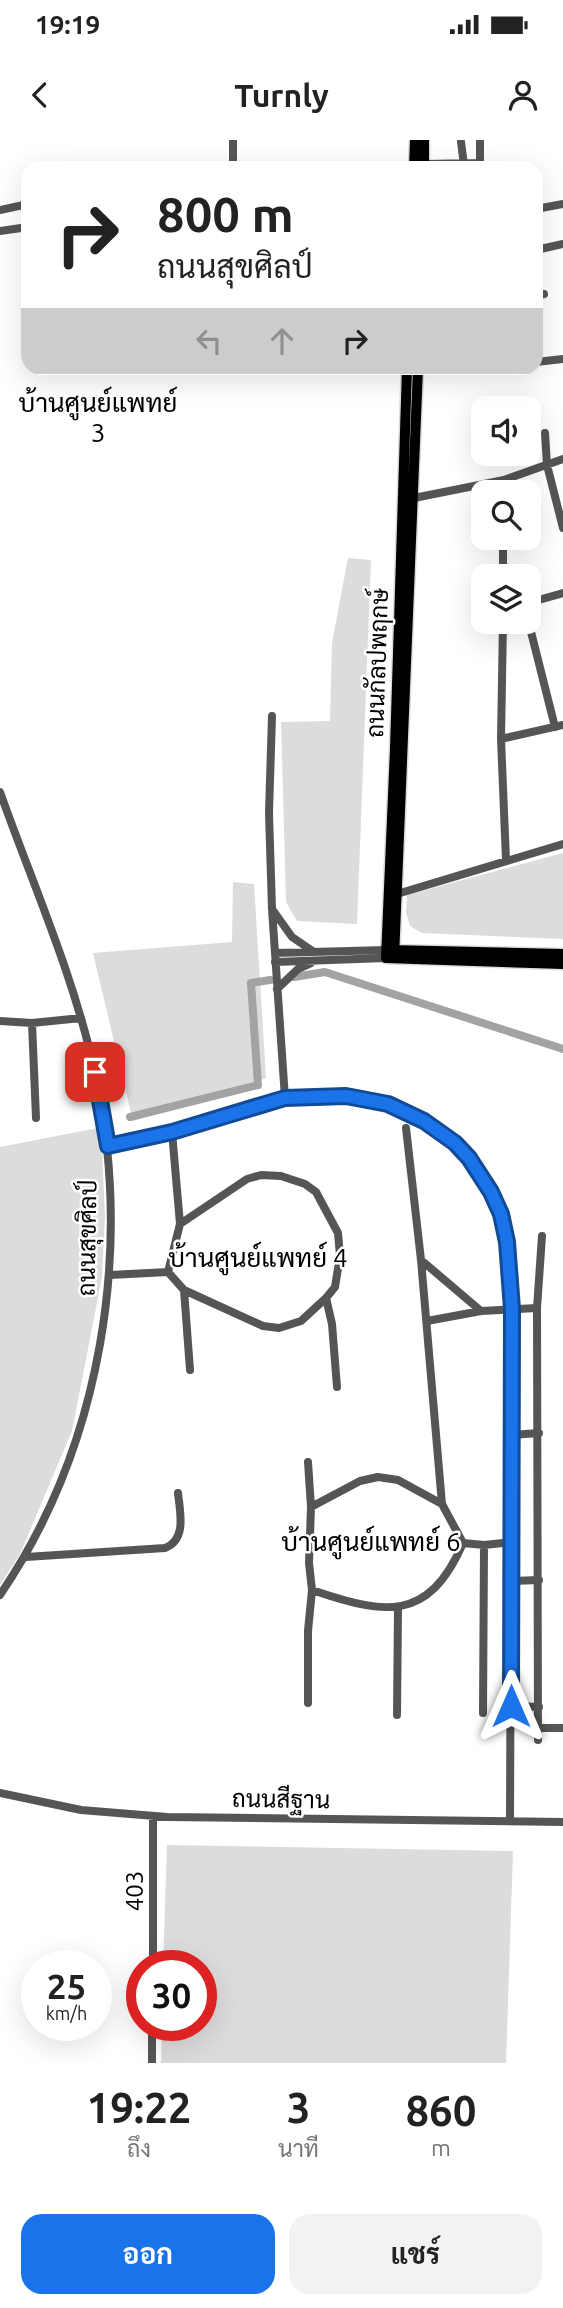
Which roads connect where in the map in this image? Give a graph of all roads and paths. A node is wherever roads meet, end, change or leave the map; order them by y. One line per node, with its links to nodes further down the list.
1 (233, 140): 6 (street)
2 (415, 140): 7 (main road)
3 (424, 140): 8 (main road)
4 (480, 141): 10 (street)
5 (461, 142): 9 (street)
6 (233, 161)
7 (420, 161)
8 (422, 161)
9 (463, 161)
10 (480, 161)
11 (563, 204): 13 (street)
12 (21, 206): 14 (street)
13 (543, 208)
14 (0, 210)
15 (21, 228): 16 (street)
16 (0, 231)
17 (563, 244): 18 (street)
18 (543, 248)
19 (563, 359): 20 (street)
20 (543, 361)
21 (407, 375): 42 (main road, ถนนกัลปพฤกษ์)
22 (418, 375): 28 (main road, ถนนกัลปพฤกษ์)
23 (544, 433): 25 (street)
24 (563, 459): 25 (street)
25 (547, 465): 26 (street); 29 (street)
26 (504, 480)
27 (471, 487): 28 (street)
28 (414, 498): 40 (main road, ถนนกัลปพฤกษ์)
29 (563, 528)
30 (563, 593): 31 (street)
31 (541, 599)
32 (503, 634): 36 (street)
33 (532, 634): 35 (street)
34 (272, 716): 41 (street)
35 (559, 726): 36 (street)
36 (501, 739): 39 (street)
37 (0, 792): 48 (street, ถนนสุขศิลป์)
38 (563, 844): 39 (street)
39 (506, 860): 40 (street)
40 (397, 894): 42 (main road, ถนนกัลปพฤกษ์)
41 (272, 909): 44 (street); 45 (street)
42 (390, 954): 43 (main road); 44 (street); 46 (main road)
43 (563, 954)
44 (316, 957): 45 (street); 47 (street)
45 (275, 958): 47 (street)
46 (563, 964)
47 (277, 989): 51 (street)
48 (81, 1018): 50 (street); 55 (street, ถนนสุขศิลป์)
49 (0, 1021): 50 (street)
50 (32, 1023): 52 (street)
51 (285, 1098): 54 (street); 64 (street)
52 (36, 1118)
53 (407, 1128): 58 (street)
54 (172, 1132): 55 (street); 56 (street)
55 (108, 1146): 60 (street, ถนนสุขศิลป์)
56 (180, 1224): 59 (street); 62 (street)
57 (542, 1236): 63 (street)
58 (421, 1260): 65 (street); 66 (street)
59 (168, 1272): 60 (street); 61 (street)
60 (110, 1275): 78 (street, ถนนสุขศิลป์)
61 (184, 1290): 62 (street); 67 (street)
62 (327, 1298): 68 (street)
63 (537, 1308): 64 (street); 69 (street)
64 (512, 1309): 65 (street); 70 (street)
65 (481, 1311): 66 (street)
66 (427, 1321): 73 (street)
67 (190, 1370)
68 (337, 1387)
69 (539, 1433): 70 (street); 79 (street)
70 (511, 1434): 75 (street)
71 (308, 1462): 74 (street)
72 (178, 1493): 78 (street)
73 (442, 1504): 74 (street); 76 (street)
74 (311, 1507): 81 (street)
75 (512, 1542): 77 (street); 80 (street)
76 (463, 1543): 77 (street); 83 (street)
77 (484, 1545): 87 (street)
78 (26, 1557): 82 (street, ถนนสุขศิลป์)
79 (539, 1580): 80 (street); 86 (street)
80 (512, 1581): 85 (street)
81 (312, 1590): 83 (street); 84 (street)
82 (0, 1595)
83 (398, 1608): 88 (street)
84 (309, 1703)
85 (511, 1706): 86 (street); 94 (street)
86 (539, 1707): 89 (street)
87 (483, 1713)
88 (397, 1715)
89 (538, 1728): 90 (street); 91 (street)
90 (563, 1728)
91 (538, 1740)
92 (0, 1793): 93 (street, ถนนสีฐาน)
93 (153, 1816): 94 (street, ถนนสีฐาน); 96 (street, 403)
94 (510, 1821): 95 (street, ถนนสีฐาน)
95 (563, 1822)
96 (153, 1950)
97 (152, 2041): 98 (street)
98 (152, 2063)

